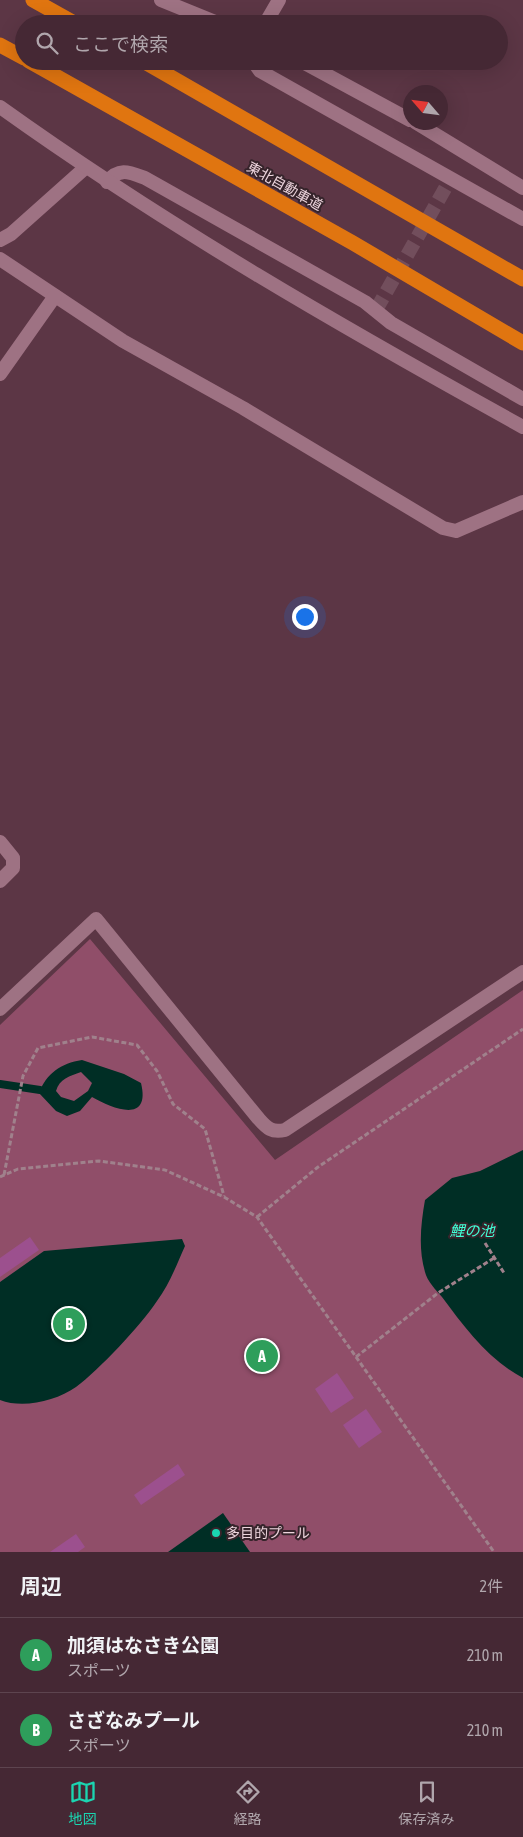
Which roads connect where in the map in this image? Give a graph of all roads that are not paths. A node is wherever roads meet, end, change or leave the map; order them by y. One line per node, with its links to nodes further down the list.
1 (33, 0): 4 (highway)
2 (161, 0): 5 (street)
3 (279, 0): 6 (street)
4 (60, 15)
5 (198, 15)
6 (270, 15)
7 (0, 45): 8 (highway)
8 (15, 53)
9 (45, 70): 24 (highway, 東北自動車道)
10 (159, 70): 22 (highway)
11 (259, 70): 19 (street)
12 (318, 70): 14 (street)
13 (0, 107): 16 (street)
14 (403, 116)
15 (428, 130): 18 (street)
16 (85, 168): 17 (street); 20 (street)
17 (107, 182): 26 (street); 27 (street)
18 (523, 188)
19 (523, 219)
20 (0, 240)
21 (0, 259): 23 (street)
22 (523, 279)
23 (55, 296): 25 (street); 28 (street)
24 (523, 343)
25 (0, 374)
26 (523, 399)
27 (523, 427)
28 (523, 502)
29 (0, 842): 30 (street)
30 (0, 880)
31 (523, 972): 32 (street)
32 (0, 1009)

